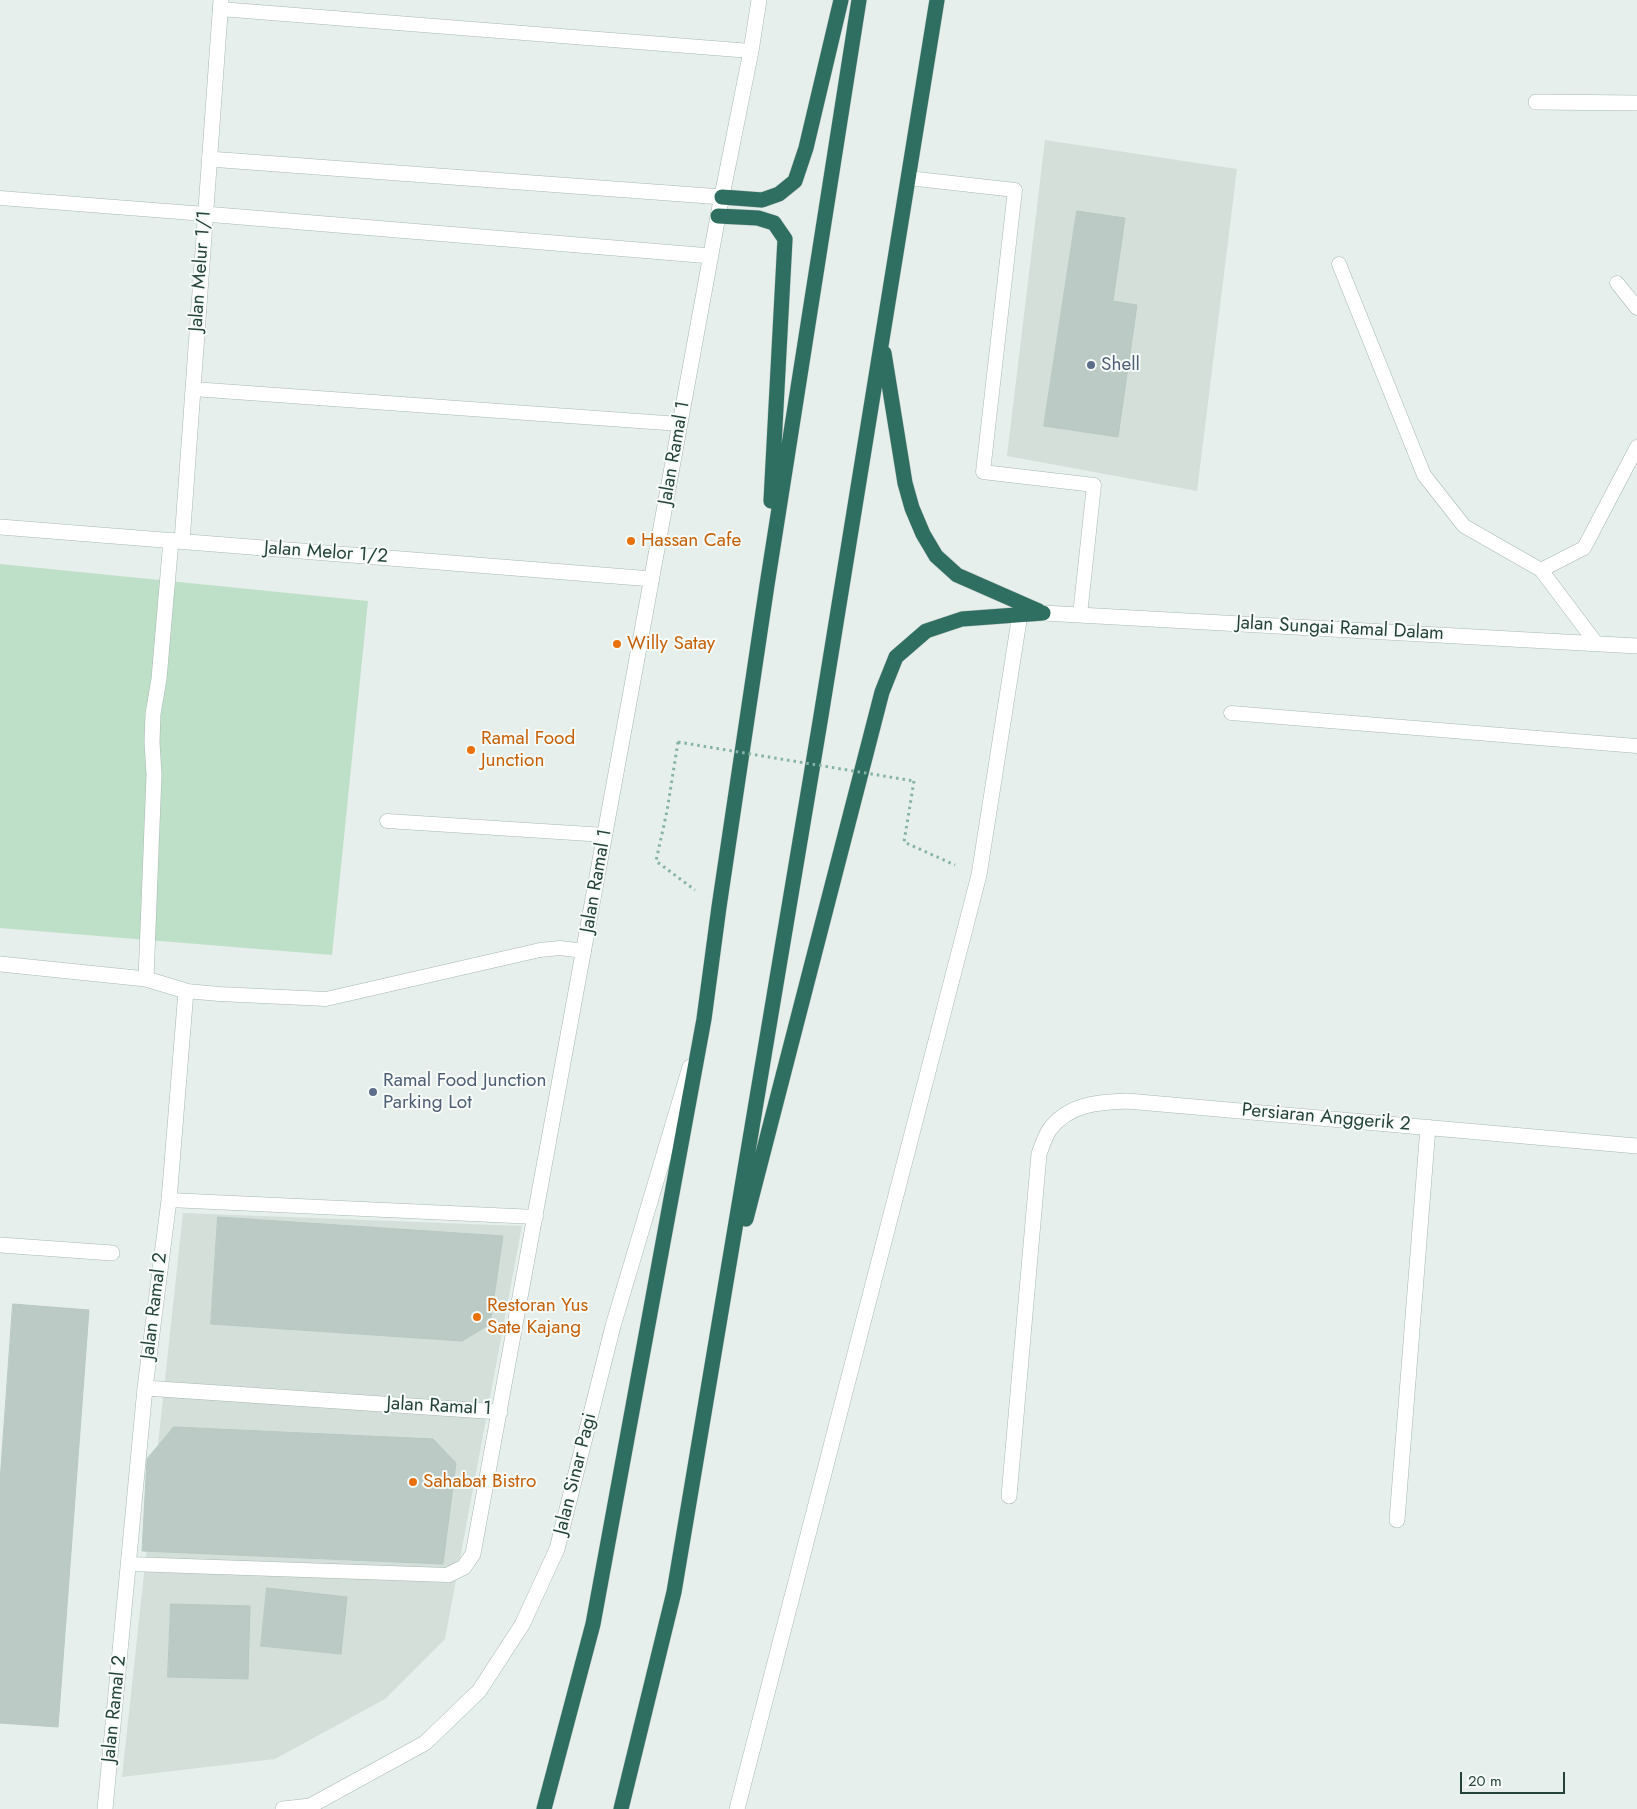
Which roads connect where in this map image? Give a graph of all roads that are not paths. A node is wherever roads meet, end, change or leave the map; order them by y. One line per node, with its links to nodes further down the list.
1 (759, 0): 6 (street, Jalan Ramal 1)
2 (841, 0): 11 (highway)
3 (859, 0): 27 (highway)
4 (939, 2): 10 (highway)
5 (221, 5): 6 (lane); 9 (street, Jalan Melur 1/1)
6 (751, 51): 11 (street, Jalan Ramal 1)
7 (1536, 102): 8 (street)
8 (1637, 103)
9 (209, 158): 11 (street); 13 (street, Jalan Melur 1/1)
10 (908, 178): 19 (highway); 30 (lane)
11 (722, 197): 14 (street, Jalan Ramal 1)
12 (0, 198): 13 (lane)
13 (205, 214): 15 (street); 20 (street, Jalan Melur 1/1)
14 (718, 216): 15 (street, Jalan Ramal 1); 27 (highway)
15 (711, 256): 21 (street, Jalan Ramal 1)
16 (1339, 264): 25 (lane)
17 (1617, 283): 18 (lane)
18 (1637, 308)
19 (882, 342): 28 (highway); 48 (highway)
20 (193, 389): 21 (lane); 24 (street, Jalan Melur 1/1)
21 (680, 424): 26 (street, Jalan Ramal 1)
22 (1637, 448): 25 (lane)
23 (0, 527): 24 (street, Jalan Melor 1/2)
24 (177, 541): 26 (street, Jalan Melor 1/2); 39 (street, Jalan Melur 1/1)
25 (1541, 570): 31 (lane)
26 (652, 578): 36 (street, Jalan Ramal 1)
27 (767, 585): 41 (highway)
28 (1043, 613): 29 (highway); 30 (street, Jalan Sungai Ramal Dalam)
29 (1020, 614): 48 (highway); 59 (street)
30 (1080, 615): 31 (street, Jalan Sungai Ramal Dalam)
31 (1596, 643): 32 (street, Jalan Sungai Ramal Dalam)
32 (1637, 646)
33 (1231, 713): 34 (lane)
34 (1637, 746)
35 (387, 821): 36 (lane)
36 (605, 835): 37 (street, Jalan Ramal 1)
37 (584, 951): 40 (lane); 45 (street, Jalan Ramal 1)
38 (0, 964): 39 (street)
39 (146, 978): 40 (street)
40 (186, 991): 44 (street, Jalan Ramal 2)
41 (704, 1019): 56 (street, Jalan Sinar Pagi); 57 (highway)
42 (1428, 1127): 43 (street, Persiaran Anggerik 2); 51 (street, Persiaran Anggerik 2); 52 (street)
43 (1637, 1146)
44 (169, 1200): 45 (lane); 49 (street, Jalan Ramal 2)
45 (536, 1217): 50 (street, Jalan Ramal 1)
46 (0, 1245): 47 (street)
47 (112, 1253)
48 (721, 1315): 58 (highway)
49 (145, 1388): 50 (street, Jalan Ramal 1); 53 (street, Jalan Ramal 2)
50 (500, 1412): 54 (street)
51 (1009, 1496)
52 (1398, 1520)
53 (129, 1564): 54 (lane); 55 (street, Jalan Ramal 2)
54 (448, 1574)
55 (105, 1809)
56 (283, 1809)
57 (544, 1809)
58 (621, 1809)
59 (737, 1809)

